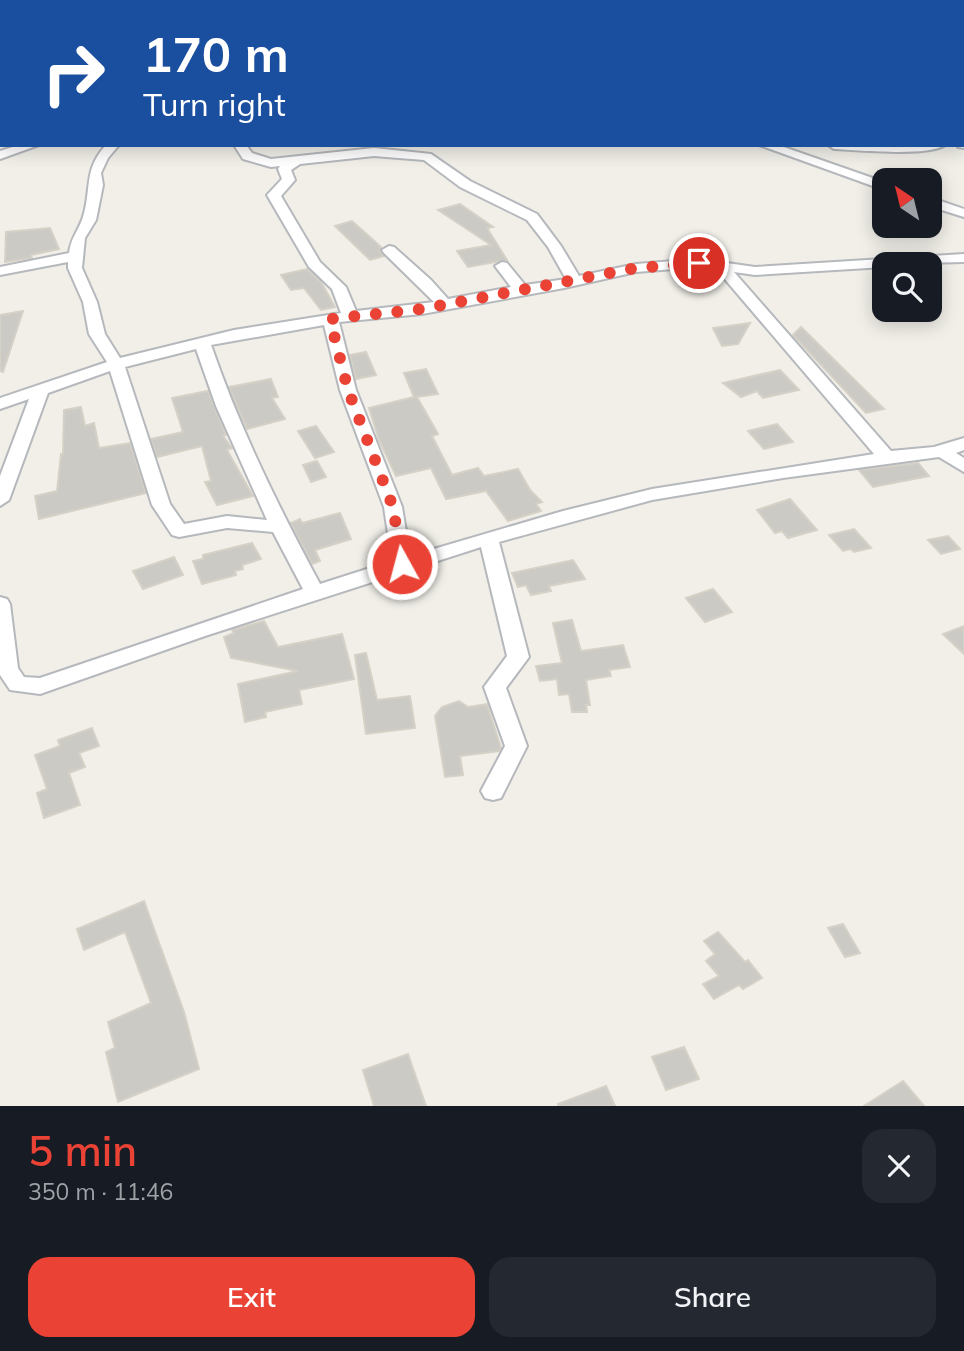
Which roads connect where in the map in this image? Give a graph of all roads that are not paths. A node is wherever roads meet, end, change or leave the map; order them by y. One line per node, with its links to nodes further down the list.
1 (26, 147): 7 (street)
2 (111, 147): 13 (street)
3 (241, 147): 8 (street)
4 (771, 147): 9 (street)
5 (879, 147): 6 (street)
6 (914, 147)
7 (0, 155)
8 (296, 161): 18 (street); 21 (street)
9 (872, 182)
10 (942, 205): 11 (street)
11 (964, 213)
12 (389, 250): 20 (street)
13 (78, 256): 17 (street); 24 (street)
14 (964, 258): 16 (street)
15 (502, 266): 19 (street)
16 (722, 266): 18 (street); 29 (street)
17 (0, 271)
18 (574, 282): 19 (street)
19 (522, 290): 20 (street)
20 (445, 305): 21 (street)
21 (350, 316): 22 (street)
22 (330, 319): 23 (street); 34 (street)
23 (202, 342): 24 (street); 32 (street)
24 (116, 363): 25 (street); 32 (street)
25 (41, 390): 26 (street); 31 (street)
26 (0, 404)
27 (964, 443): 28 (street)
28 (944, 452): 29 (street); 30 (street)
29 (886, 457): 33 (street)
30 (964, 467)
31 (0, 500)
32 (280, 527): 35 (street)
33 (488, 538): 34 (street); 39 (street)
34 (402, 564): 35 (street)
35 (315, 594): 38 (street)
36 (0, 604): 37 (street)
37 (0, 612): 38 (street)
38 (3, 659)
39 (493, 791)

